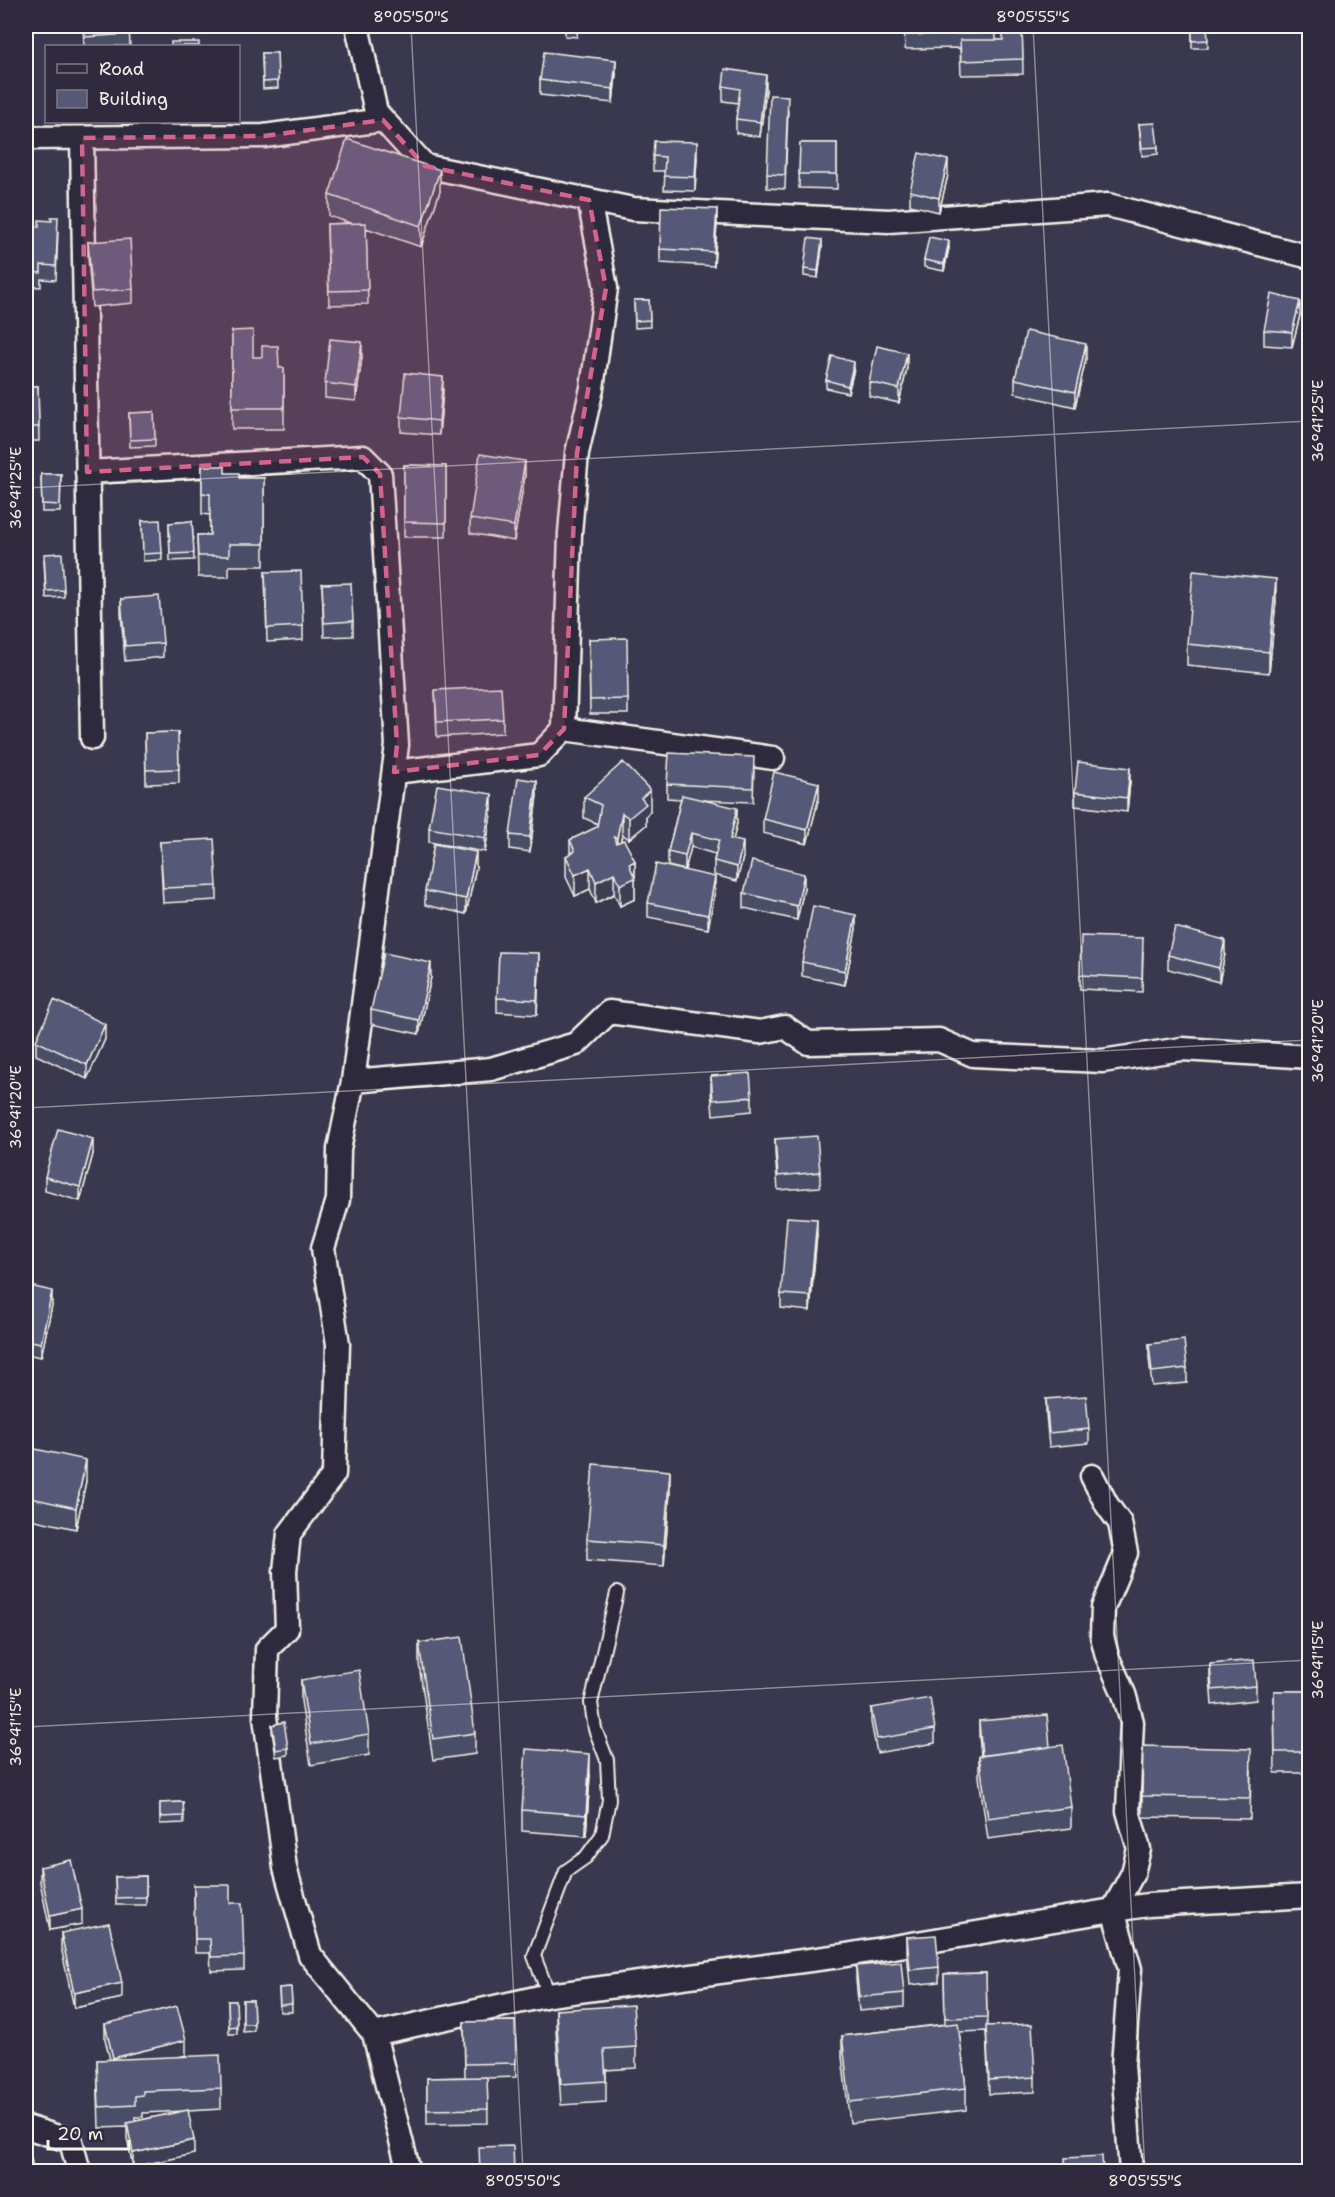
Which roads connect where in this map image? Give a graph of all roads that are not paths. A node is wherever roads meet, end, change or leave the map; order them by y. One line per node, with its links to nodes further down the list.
1 (357, 26): 2 (street)
2 (383, 120): 4 (street); 5 (street)
3 (26, 138): 4 (street)
4 (82, 138): 7 (street)
5 (589, 200): 6 (street); 8 (street)
6 (1310, 257)
7 (87, 472): 9 (street); 11 (street)
8 (564, 729): 10 (street); 11 (street)
9 (92, 738)
10 (773, 758)
11 (394, 772): 13 (street)
12 (1310, 1058): 13 (street)
13 (352, 1081): 19 (street)
14 (1092, 1476): 17 (street)
15 (616, 1593): 18 (lane)
16 (1310, 1896): 17 (street)
17 (1113, 1910): 18 (street); 23 (street)
18 (549, 1995): 19 (street)
19 (374, 2034): 22 (street)
20 (26, 2127): 21 (street)
21 (79, 2172)
22 (409, 2172)
23 (1131, 2172)

